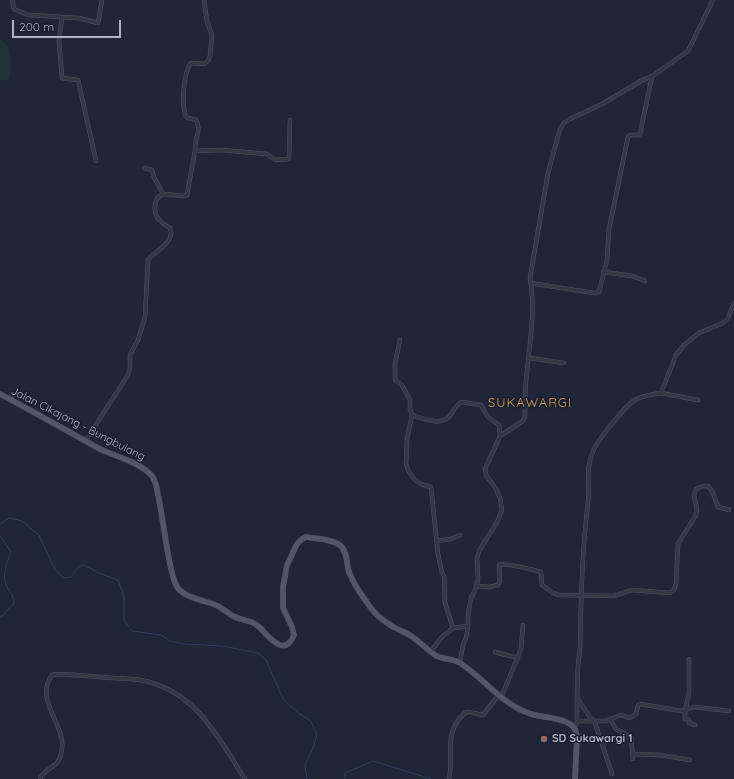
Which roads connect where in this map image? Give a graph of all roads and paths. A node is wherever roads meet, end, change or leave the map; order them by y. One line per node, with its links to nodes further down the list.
1 (12, 0): 5 (street)
2 (102, 0): 5 (street)
3 (204, 0): 8 (street)
4 (713, 0): 6 (street)
5 (62, 17): 9 (street)
6 (652, 76): 12 (street); 14 (street)
7 (290, 120): 8 (street)
8 (195, 151): 11 (street)
9 (96, 160)
10 (144, 168): 11 (street)
11 (163, 194): 24 (street)
12 (603, 272): 13 (street); 14 (street)
13 (645, 280)
14 (530, 283): 17 (street)
15 (734, 304): 19 (street)
16 (400, 340): 22 (street)
17 (529, 358): 18 (street); 23 (street)
18 (564, 363)
19 (662, 393): 21 (street); 29 (street)
20 (0, 394): 24 (main road, Jalan Cikajang - Bungbulang)
21 (698, 400)
22 (412, 415): 23 (street); 27 (street)
23 (500, 436): 28 (street)
24 (86, 440): 33 (main road, Jalan Cikajang - Bungbulang)
25 (729, 510): 29 (street)
26 (460, 535): 27 (street)
27 (436, 541): 32 (street)
28 (476, 586): 29 (street); 31 (street)
29 (582, 595): 39 (street)
30 (524, 625): 35 (street)
31 (468, 626): 32 (street); 37 (street)
32 (454, 628): 33 (street)
33 (431, 651): 37 (main road, Jalan Cikajang - Bungbulang)
34 (495, 652): 35 (street)
35 (518, 658): 38 (street)
36 (689, 659): 40 (street)
37 (460, 662): 38 (main road, Jalan Cikajang - Bungbulang)
38 (500, 697): 46 (main road, Jalan Cikajang - Bungbulang); 53 (street)
39 (577, 697): 42 (street); 44 (street)
40 (685, 711): 41 (street); 43 (street); 45 (street)
41 (729, 711)
42 (593, 720): 43 (street); 44 (street); 50 (street)
43 (611, 720): 47 (street)
44 (577, 721): 46 (street)
45 (695, 725)
46 (575, 727): 54 (main road)
47 (633, 754): 48 (street); 49 (street)
48 (633, 759)
49 (690, 760)
50 (612, 774)
51 (40, 779): 52 (street)
52 (245, 779)
53 (449, 779)
54 (576, 779)

